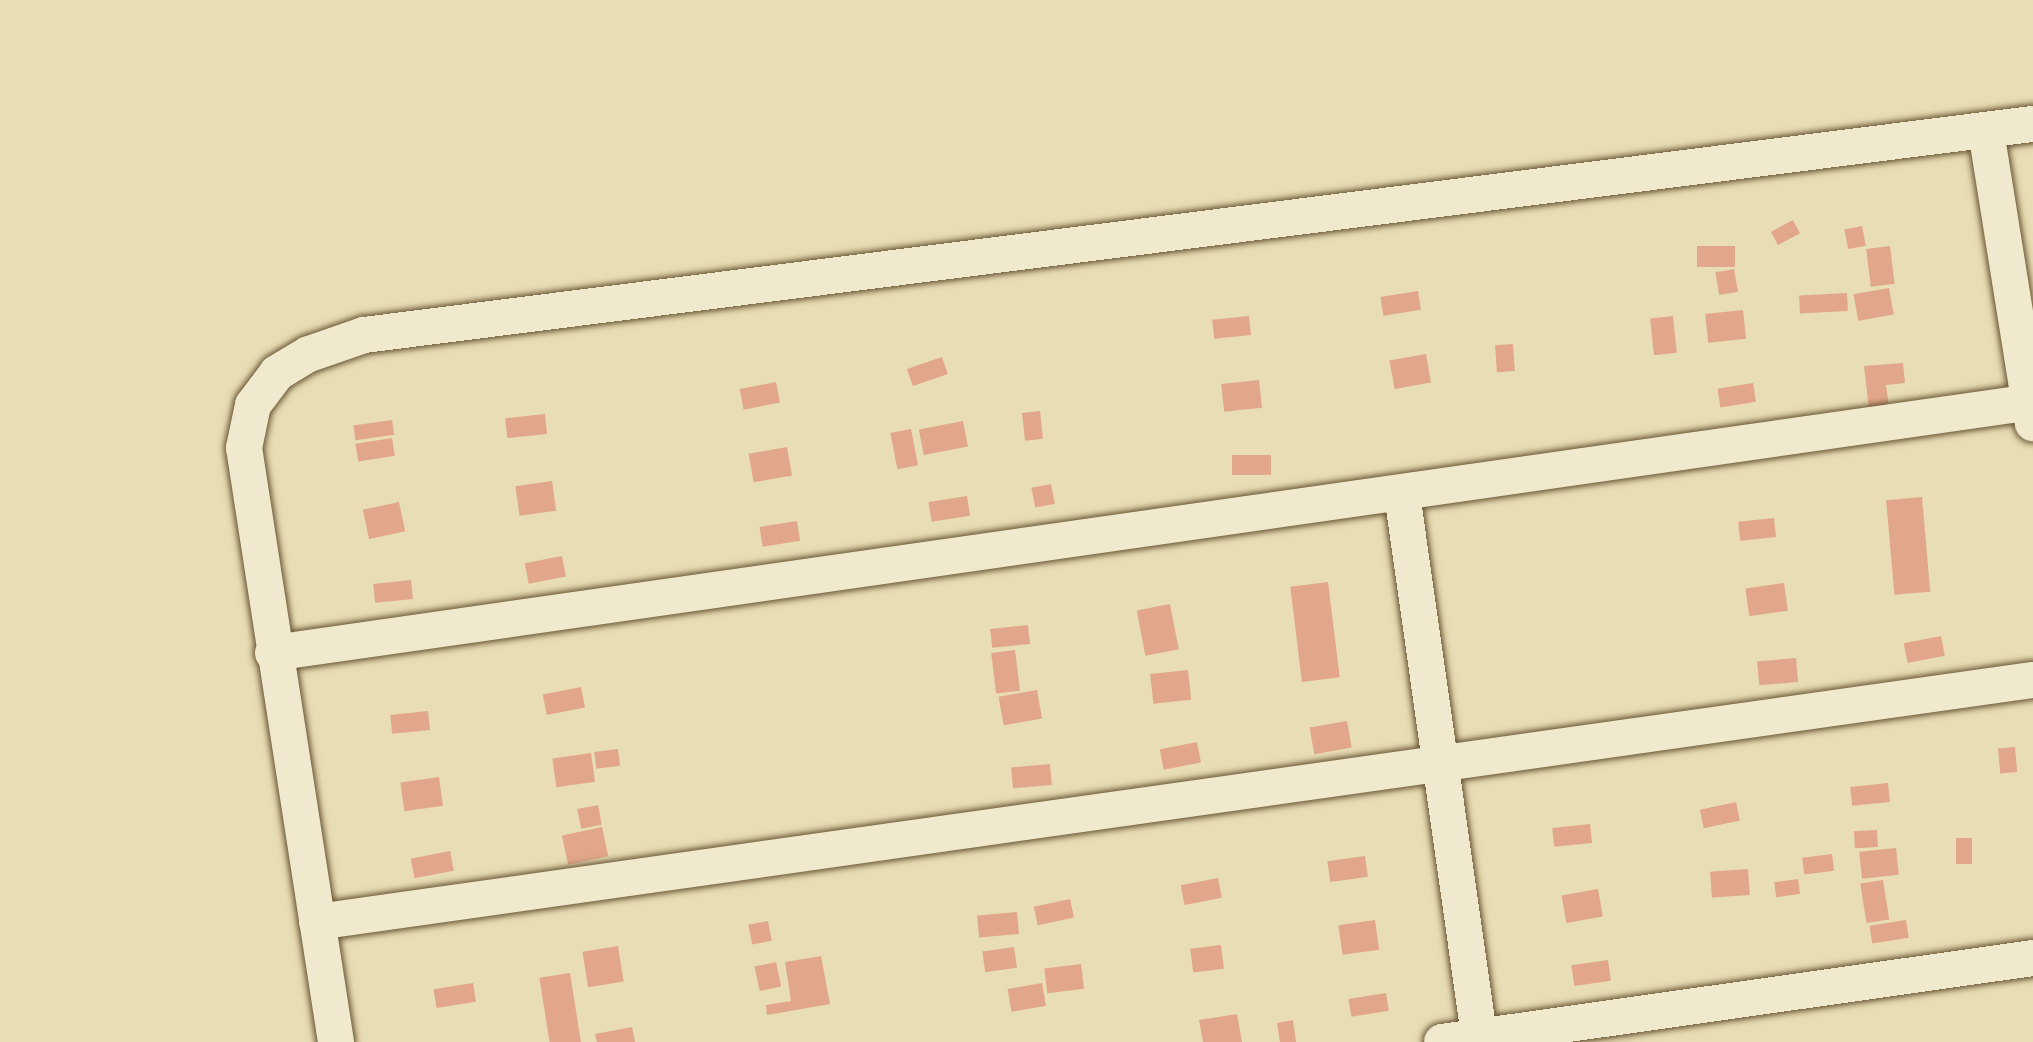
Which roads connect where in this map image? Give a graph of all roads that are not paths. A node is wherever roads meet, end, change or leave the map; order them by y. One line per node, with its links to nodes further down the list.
1 (2033, 124): 2 (street)
2 (1986, 131): 3 (street); 5 (street)
3 (2032, 410): 4 (street)
4 (1402, 494): 5 (street); 7 (street)
5 (273, 653): 8 (street)
6 (2033, 680): 7 (street)
7 (1441, 765): 8 (street); 10 (street)
8 (317, 922): 11 (street)
9 (2033, 958): 10 (street)
10 (1480, 1039): 12 (street)
11 (336, 1042)
12 (1442, 1042)

